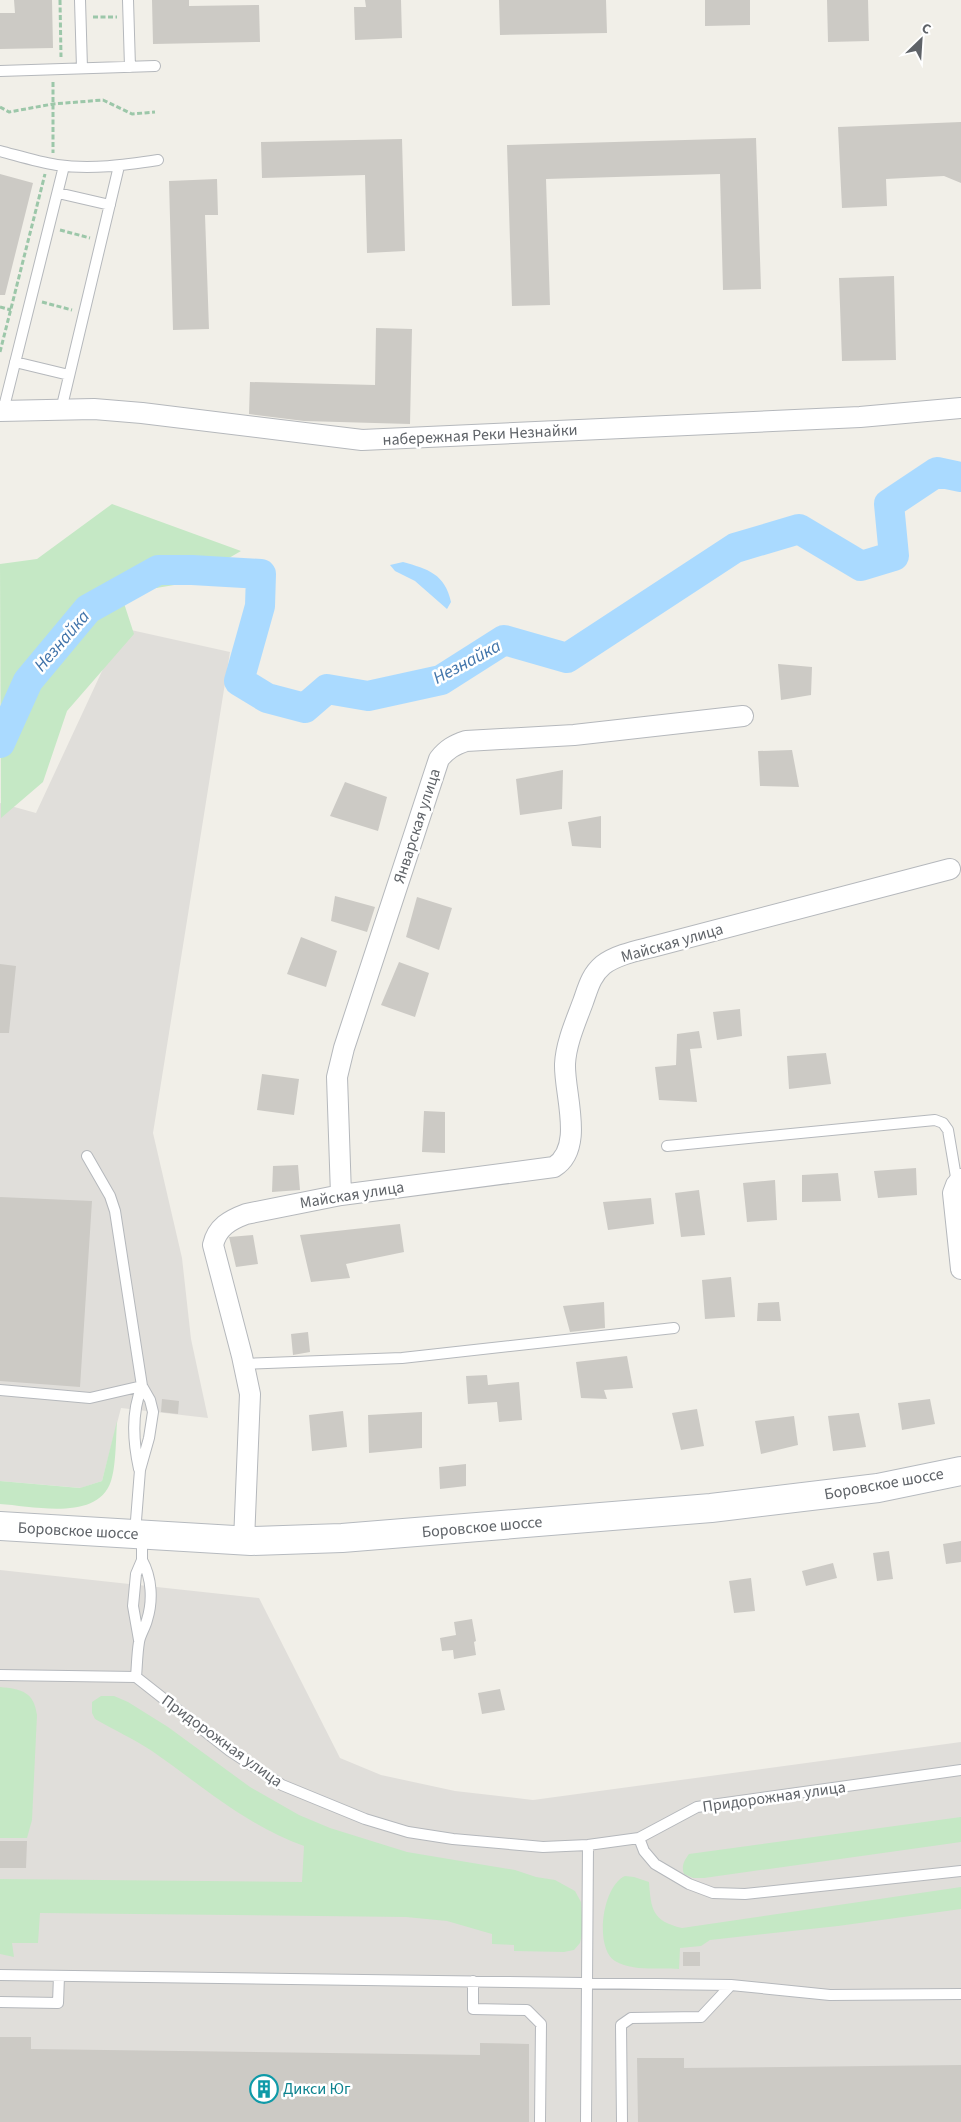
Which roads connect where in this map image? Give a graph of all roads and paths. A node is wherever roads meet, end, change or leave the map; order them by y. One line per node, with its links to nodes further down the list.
1 (60, 0): 5 (path)
2 (80, 0): 6 (lane)
3 (128, 0): 4 (lane)
4 (128, 17): 6 (path); 8 (lane)
5 (60, 18): 6 (path); 10 (path)
6 (81, 18): 9 (lane)
7 (155, 66): 8 (lane)
8 (130, 67): 9 (lane)
9 (82, 68): 10 (lane)
10 (52, 70): 11 (lane); 12 (path)
11 (0, 72)
12 (53, 104): 13 (path); 14 (path); 17 (path)
13 (0, 107)
14 (155, 112)
15 (0, 151): 17 (lane)
16 (158, 160): 19 (lane)
17 (54, 164): 18 (lane)
18 (64, 166): 19 (lane); 21 (lane)
19 (119, 166): 22 (lane)
20 (45, 174): 23 (path)
21 (58, 193): 22 (lane); 24 (lane)
22 (110, 205): 25 (lane)
23 (32, 223): 24 (path); 26 (path)
24 (49, 228): 25 (path); 27 (lane)
25 (102, 241): 30 (lane)
26 (14, 295): 27 (path); 29 (path)
27 (31, 300): 30 (path); 32 (lane)
28 (0, 307): 29 (path)
29 (11, 310): 31 (path)
30 (84, 313): 33 (lane)
31 (0, 352)
32 (15, 362): 33 (lane); 36 (lane)
33 (69, 375): 35 (lane)
34 (961, 408): 35 (street, набережная Реки Незнайки)
35 (61, 410): 36 (street, набережная Реки Незнайки)
36 (1, 411)
37 (743, 716): 42 (street, Январская улица)
38 (950, 869): 42 (street, Майская улица)
39 (667, 1146): 41 (lane)
40 (87, 1156): 46 (lane)
41 (959, 1181): 43 (street)
42 (341, 1195): 45 (street, Майская улица)
43 (961, 1269)
44 (674, 1328): 45 (lane)
45 (244, 1364): 51 (street)
46 (142, 1386): 47 (lane); 48 (lane); 48 (lane)
47 (0, 1390)
48 (140, 1470): 52 (lane)
49 (961, 1471): 51 (main road, Боровское шоссе)
50 (0, 1526): 52 (main road, Боровское шоссе)
51 (244, 1541): 52 (main road, Боровское шоссе)
52 (140, 1543): 53 (lane); 53 (lane)
53 (139, 1641): 55 (lane)
54 (0, 1675): 55 (lane)
55 (136, 1677): 58 (lane, Придорожная улица)
56 (961, 1770): 57 (lane, Придорожная улица)
57 (639, 1838): 58 (lane, Придорожная улица); 59 (lane)
58 (588, 1845): 63 (lane)
59 (961, 1871)
60 (0, 1975): 61 (lane)
61 (59, 1976): 62 (lane); 66 (lane)
62 (473, 1981): 63 (lane); 67 (lane)
63 (587, 1983): 64 (lane); 68 (lane)
64 (731, 1985): 65 (lane); 69 (lane)
65 (961, 1994)
66 (0, 2002)
67 (540, 2122)
68 (586, 2122)
69 (622, 2122)

